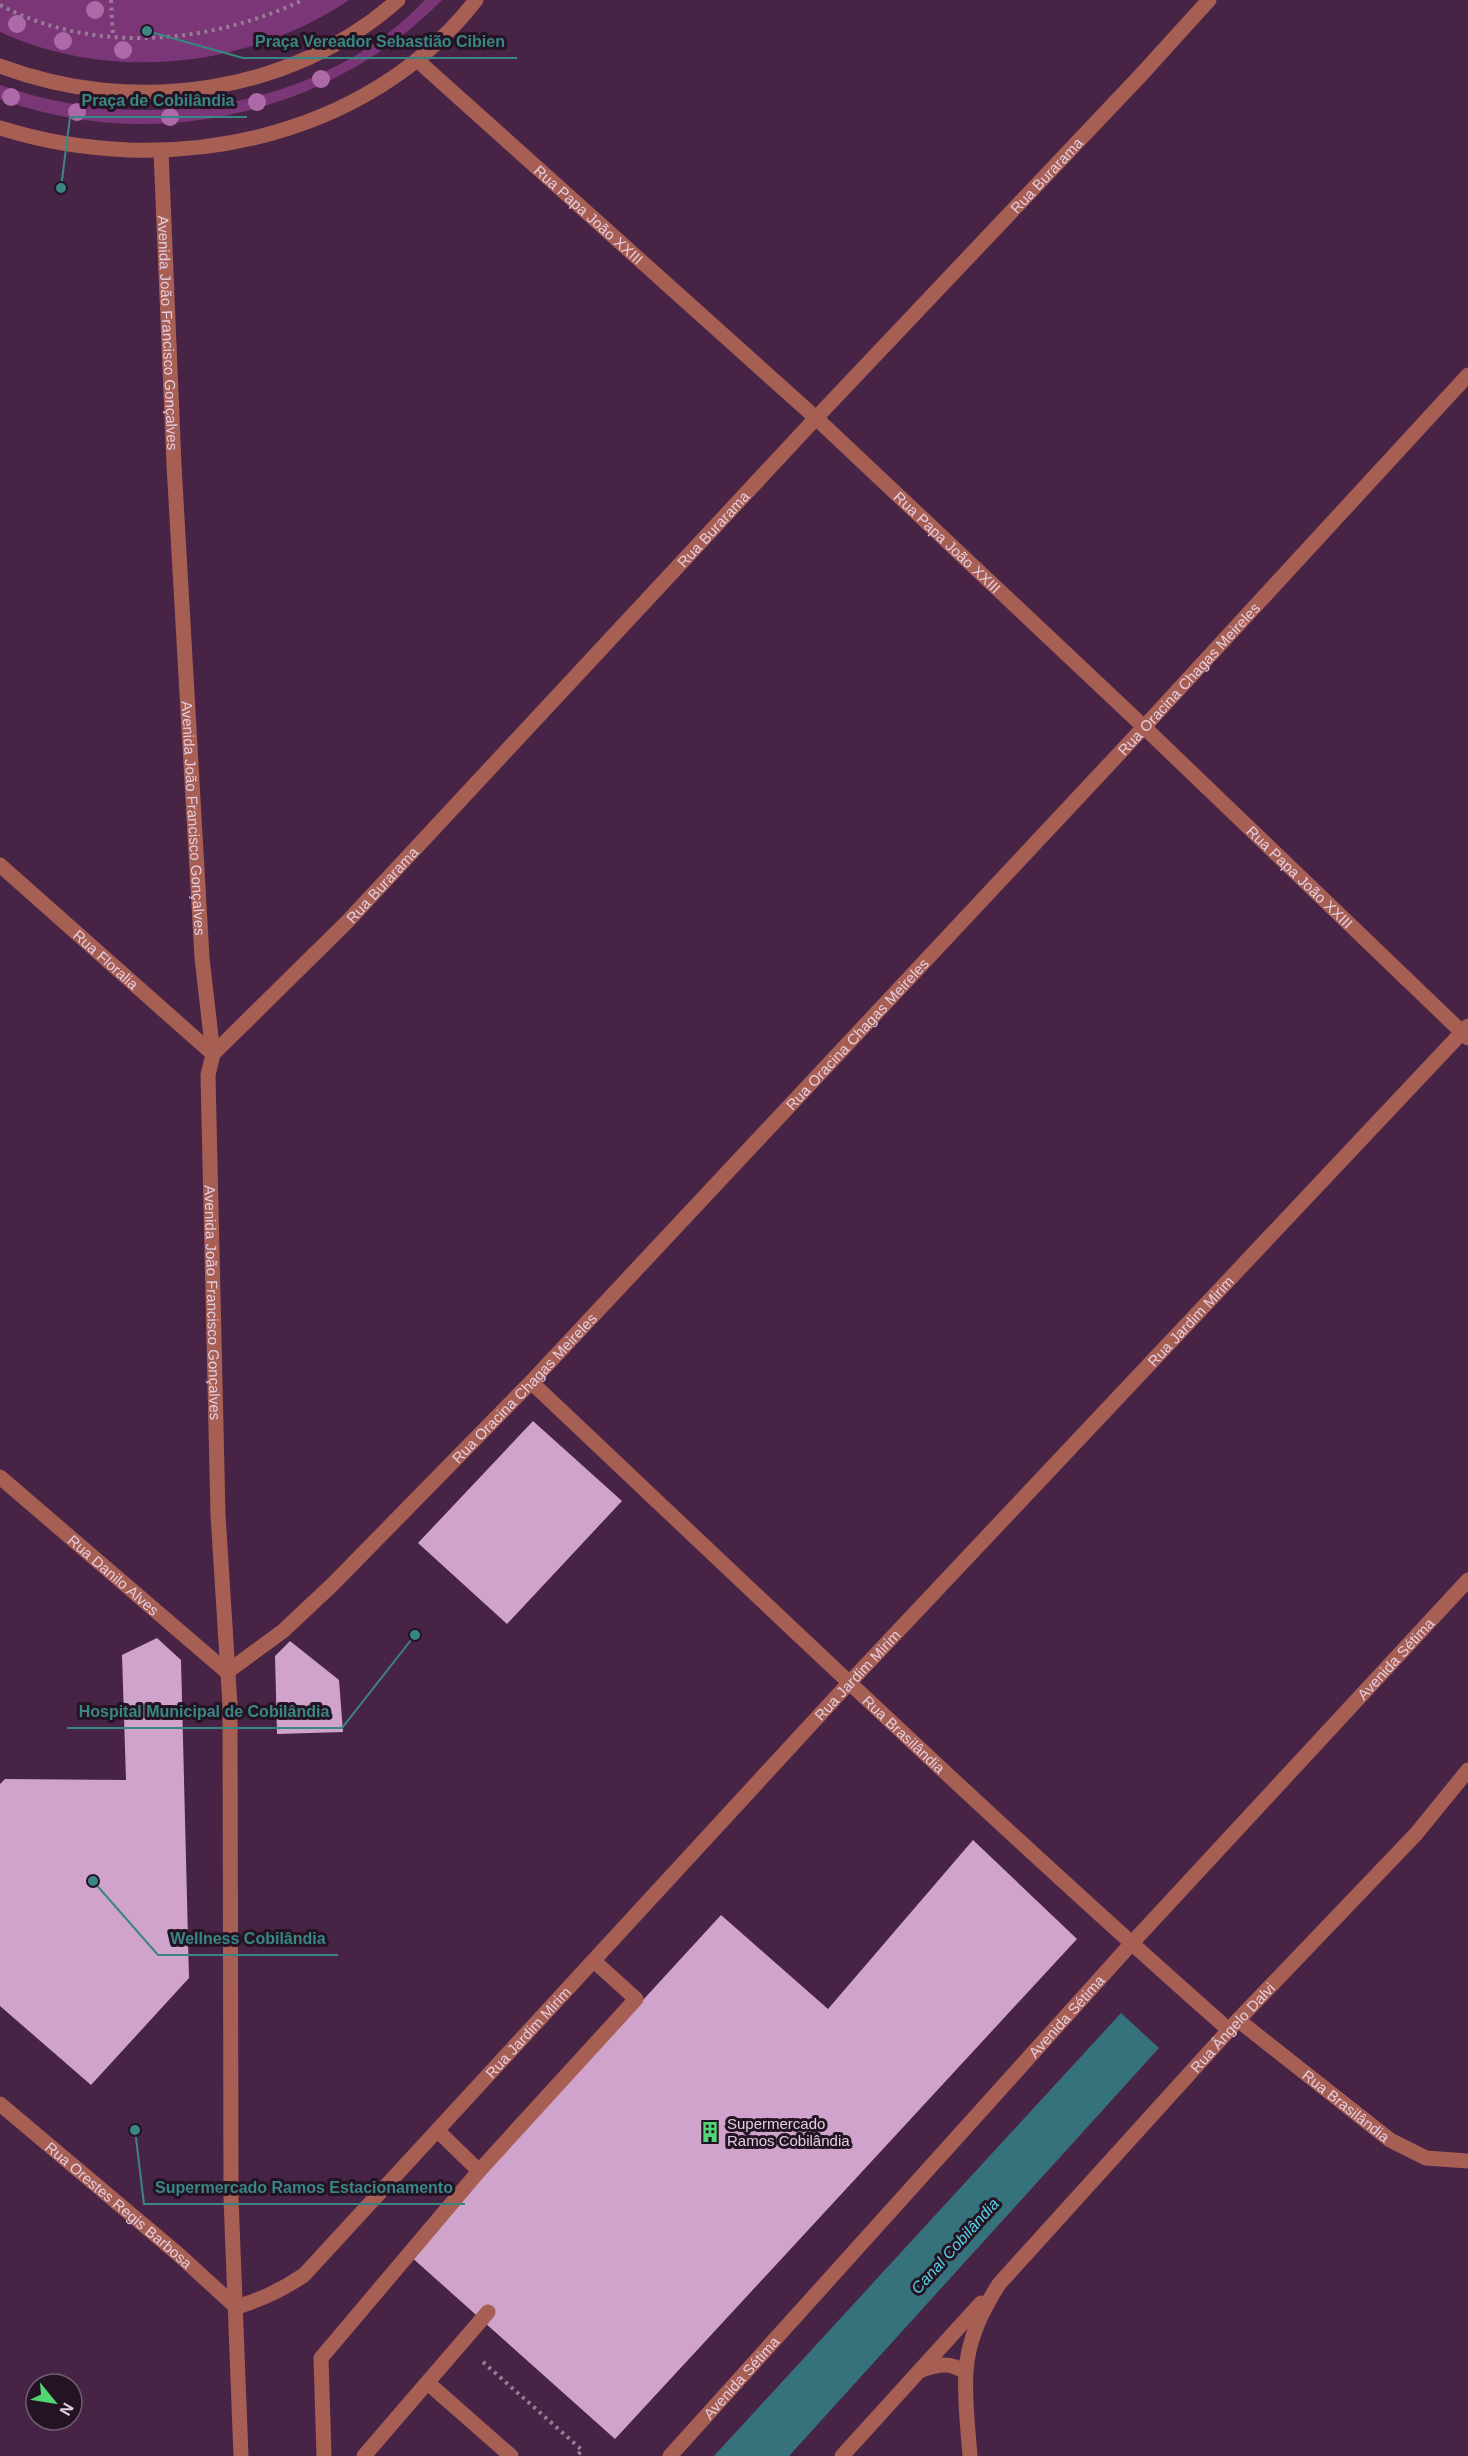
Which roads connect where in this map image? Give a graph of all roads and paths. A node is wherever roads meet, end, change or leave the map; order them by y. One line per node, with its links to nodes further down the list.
1 (111, 0): 7 (path)
2 (303, 0): 7 (path)
3 (398, 0): 9 (street)
4 (476, 0): 8 (street)
5 (1209, 0): 13 (street, Rua Burarama)
6 (0, 5): 7 (path)
7 (113, 36)
8 (417, 60): 11 (street); 13 (street, Rua Papa João XXIII)
9 (0, 66)
10 (0, 128): 11 (street)
11 (161, 151): 17 (street, Avenida João Francisco Gonçalves)
12 (1468, 375): 14 (street, Rua Oracina Chagas Meireles)
13 (816, 418): 14 (street, Rua Papa João XXIII); 17 (street, Rua Burarama)
14 (1144, 727): 16 (street, Rua Papa João XXIII); 18 (street, Rua Oracina Chagas Meireles)
15 (0, 865): 17 (street, Rua Floralia)
16 (1466, 1032): 22 (street, Rua Jardim Mirim)
17 (213, 1054): 21 (street, Avenida João Francisco Gonçalves)
18 (531, 1382): 21 (street, Rua Oracina Chagas Meireles); 22 (street, Rua Brasilândia)
19 (0, 1476): 21 (street, Rua Danilo Alves)
20 (1468, 1580): 24 (street, Avenida Sétima)
21 (227, 1672): 32 (street, Avenida João Francisco Gonçalves)
22 (849, 1683): 24 (street, Rua Brasilândia); 25 (street, Rua Jardim Mirim)
23 (1468, 1770): 26 (street, Rua Ângelo Dalvi)
24 (1131, 1944): 26 (street, Rua Brasilândia); 43 (street, Avenida Sétima)
25 (594, 1961): 28 (street, Rua Jardim Mirim); 30 (street)
26 (1233, 2025): 29 (street, Rua Brasilândia); 31 (street, Rua Ângelo Dalvi)
27 (0, 2104): 32 (street, Rua Orestes Regis Barbosa)
28 (438, 2131): 30 (street); 32 (street, Rua Jardim Mirim)
29 (1468, 2161)
30 (479, 2171): 40 (street)
31 (999, 2284): 35 (street, Rua Ângelo Dalvi); 36 (street, Rua Ângelo Dalvi)
32 (236, 2307): 39 (street, Avenida João Francisco Gonçalves)
33 (488, 2312): 34 (street)
34 (462, 2343): 37 (street); 42 (path)
35 (919, 2372): 36 (street); 44 (street, Rua Ângelo Dalvi)
36 (966, 2372): 45 (street, Rua Ângelo Dalvi)
37 (428, 2383): 38 (street); 41 (street)
38 (368, 2455)
39 (241, 2456)
40 (324, 2456)
41 (511, 2456)
42 (577, 2456)
43 (670, 2456)
44 (842, 2456)
45 (969, 2456)

